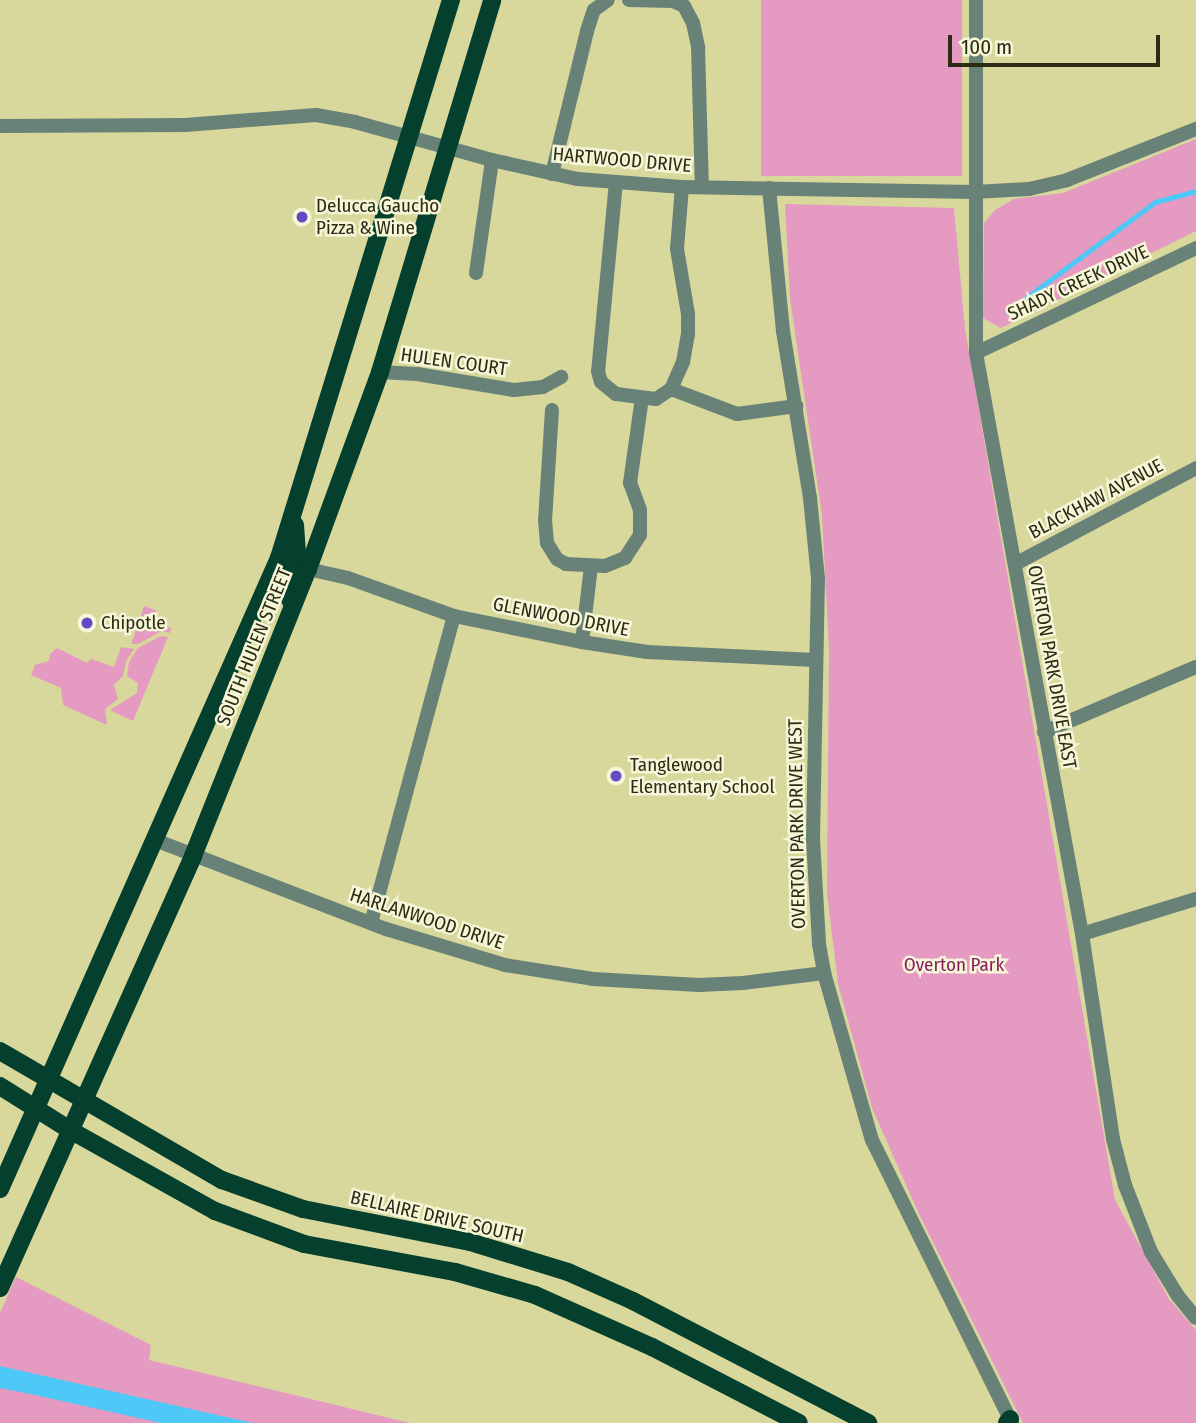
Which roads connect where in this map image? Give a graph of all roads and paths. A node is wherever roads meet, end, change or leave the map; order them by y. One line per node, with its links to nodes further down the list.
1 (451, 0): 8 (main road, SOUTH HULEN STREET)
2 (492, 0): 9 (main road, SOUTH HULEN STREET)
3 (608, 0): 11 (street)
4 (629, 0): 13 (street)
5 (976, 0): 16 (street, OVERTON PARK DRIVE EAST)
6 (0, 126): 8 (street, HARTWOOD DRIVE)
7 (1196, 128): 16 (street, HARTWOOD DRIVE)
8 (411, 135): 9 (street, HARTWOOD DRIVE); 27 (main road, SOUTH HULEN STREET)
9 (447, 146): 10 (street, HARTWOOD DRIVE); 20 (main road, SOUTH HULEN STREET)
10 (492, 160): 11 (street, HARTWOOD DRIVE); 18 (street)
11 (552, 174): 12 (street, HARTWOOD DRIVE)
12 (616, 182): 14 (street, HARTWOOD DRIVE); 23 (street)
13 (702, 186): 14 (street, HARTWOOD DRIVE); 15 (street, HARTWOOD DRIVE)
14 (682, 187): 22 (street)
15 (769, 188): 16 (street, HARTWOOD DRIVE); 24 (street, OVERTON PARK DRIVE WEST)
16 (975, 192): 19 (street, OVERTON PARK DRIVE EAST)
17 (1196, 248): 19 (street, SHADY CREEK DRIVE)
18 (476, 273)
19 (976, 353): 29 (street, OVERTON PARK DRIVE EAST)
20 (380, 372): 21 (street, HULEN COURT); 31 (main road, SOUTH HULEN STREET)
21 (561, 377)
22 (671, 389): 23 (street); 24 (street)
23 (642, 398): 30 (street)
24 (796, 406): 35 (street, OVERTON PARK DRIVE WEST)
25 (552, 410): 30 (street)
26 (1196, 468): 29 (street, BLACKHAW AVENUE)
27 (296, 505): 28 (main road, SOUTH HULEN STREET); 31 (main road)
28 (279, 558): 32 (main road); 38 (main road, SOUTH HULEN STREET)
29 (1015, 564): 37 (street, OVERTON PARK DRIVE EAST)
30 (591, 566): 34 (street)
31 (308, 569): 32 (main road, SOUTH HULEN STREET); 33 (street, GLENWOOD DRIVE)
32 (289, 614): 39 (main road, SOUTH HULEN STREET)
33 (454, 616): 34 (street, GLENWOOD DRIVE); 41 (street)
34 (582, 642): 35 (street, GLENWOOD DRIVE)
35 (815, 660): 43 (street, OVERTON PARK DRIVE WEST)
36 (1196, 667): 37 (street)
37 (1044, 732): 42 (street, OVERTON PARK DRIVE EAST)
38 (155, 840): 39 (street, HARLANWOOD DRIVE); 45 (main road, SOUTH HULEN STREET)
39 (193, 856): 41 (street, HARLANWOOD DRIVE); 47 (main road, SOUTH HULEN STREET)
40 (1196, 899): 42 (street)
41 (371, 923): 43 (street, HARLANWOOD DRIVE)
42 (1082, 934): 56 (street, OVERTON PARK DRIVE EAST)
43 (824, 973): 59 (street, OVERTON PARK DRIVE WEST)
44 (0, 1051): 45 (main road, BELLAIRE DRIVE SOUTH)
45 (50, 1078): 47 (main road, BELLAIRE DRIVE SOUTH); 48 (main road, SOUTH HULEN STREET)
46 (0, 1086): 48 (main road)
47 (84, 1098): 49 (main road, SOUTH HULEN STREET); 51 (main road, BELLAIRE DRIVE SOUTH)
48 (36, 1109): 49 (main road); 50 (main road, SOUTH HULEN STREET)
49 (70, 1130): 52 (main road); 55 (main road, SOUTH HULEN STREET)
50 (0, 1189)
51 (283, 1203): 52 (main road); 53 (main road, BELLAIRE DRIVE SOUTH)
52 (272, 1233): 54 (main road)
53 (503, 1251): 54 (main road); 57 (main road, BELLAIRE DRIVE SOUTH)
54 (495, 1282): 58 (main road)
55 (0, 1288)
56 (1196, 1318)
57 (804, 1391): 58 (main road); 60 (main road, BELLAIRE DRIVE SOUTH)
58 (793, 1420)
59 (1010, 1422)
60 (868, 1423)

